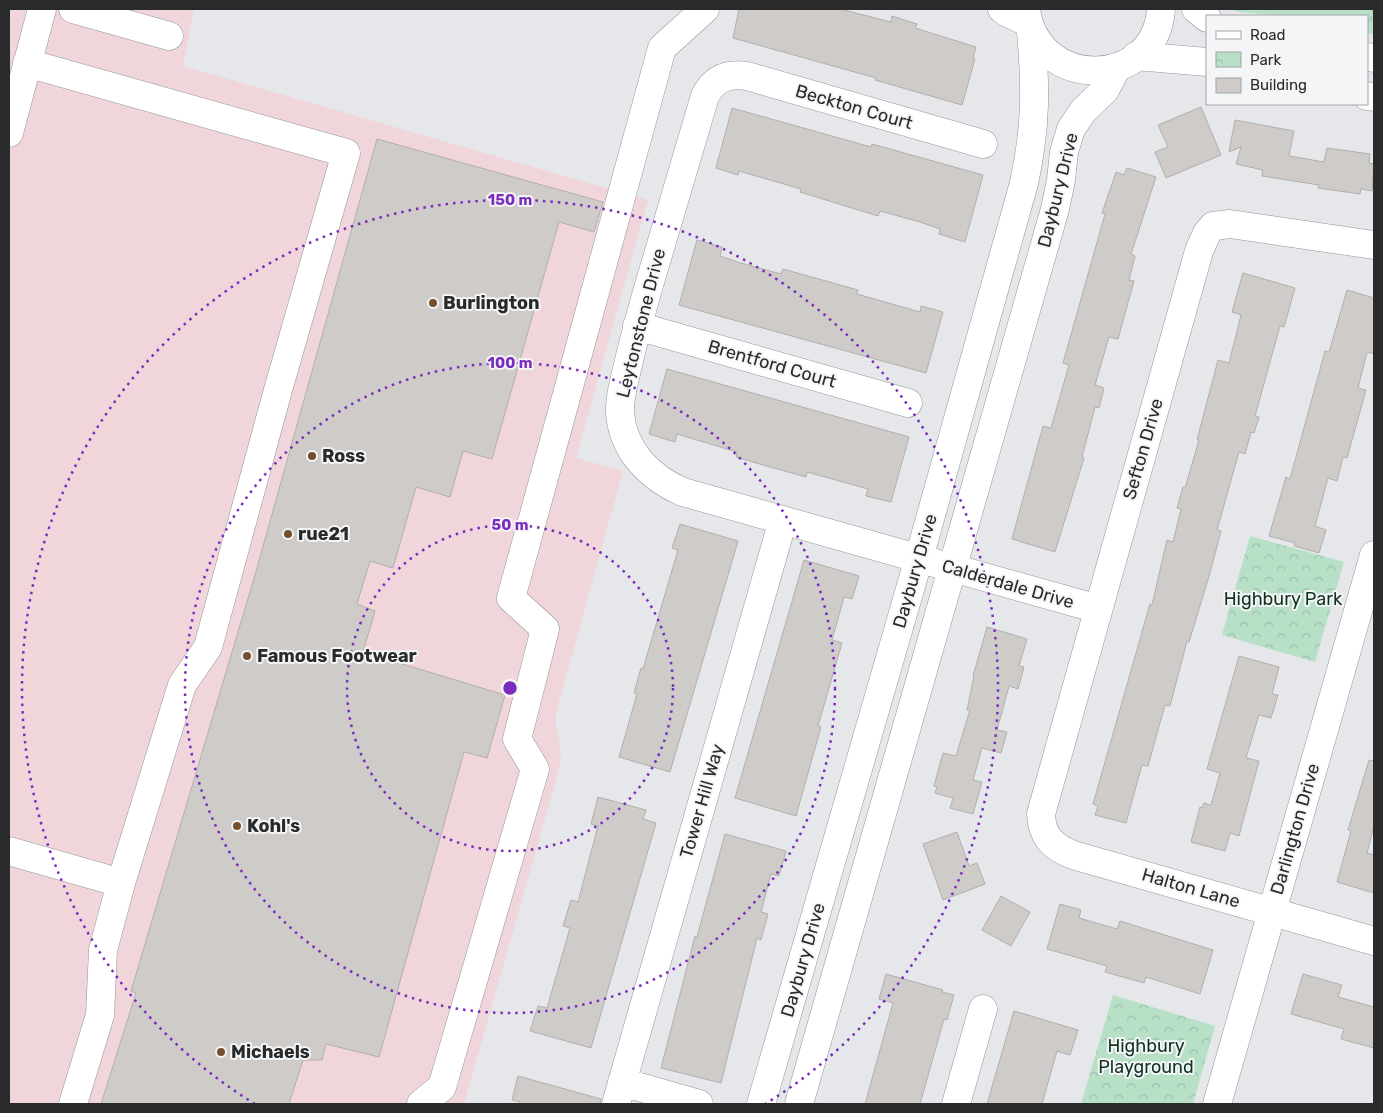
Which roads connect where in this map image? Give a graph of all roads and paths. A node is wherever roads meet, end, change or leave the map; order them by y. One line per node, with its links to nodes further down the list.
1 (72, 9): 9 (street)
2 (705, 9): 32 (street)
3 (1002, 9): 8 (street)
4 (1161, 9): 10 (street, Daybury Drive)
5 (1196, 9): 7 (street)
6 (38, 10): 12 (street)
7 (1206, 17)
8 (1028, 21): 10 (street); 21 (street, Daybury Drive)
9 (169, 36)
10 (1126, 62): 11 (street); 22 (street, Daybury Drive)
11 (1206, 62)
12 (27, 63): 14 (street); 26 (street)
13 (724, 76): 15 (street, Beckton Court); 17 (street, Leytonstone Drive)
14 (9, 133)
15 (983, 144)
16 (1374, 245): 23 (street, Sefton Drive)
17 (637, 326): 18 (street, Brentford Court); 19 (street, Leytonstone Drive)
18 (908, 403)
19 (783, 520): 21 (street, Leytonstone Drive); 30 (street, Tower Hill Way)
20 (1374, 554): 27 (street, Darlington Drive)
21 (919, 558): 22 (street, Calderdale Drive); 34 (street, Daybury Drive)
22 (952, 568): 23 (street, Calderdale Drive); 35 (street, Daybury Drive)
23 (1098, 609): 24 (street, Sefton Drive)
24 (1044, 832): 27 (street, Halton Lane)
25 (9, 851): 26 (street)
26 (121, 883): 31 (street)
27 (1272, 911): 28 (street, Halton Lane); 37 (street, Darlington Drive)
28 (1374, 941)
29 (983, 1009): 36 (street)
30 (619, 1093): 33 (street)
31 (73, 1104)
32 (421, 1104)
33 (699, 1104)
34 (761, 1104)
35 (799, 1104)
36 (956, 1104)
37 (1217, 1104)

